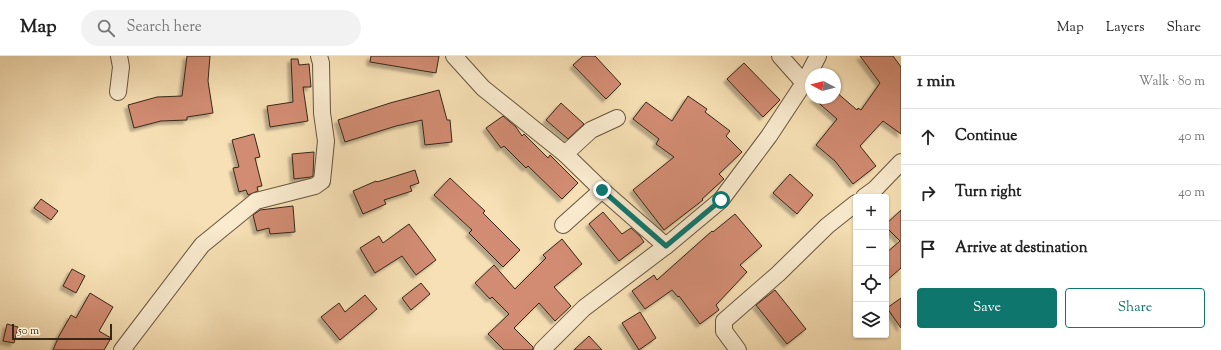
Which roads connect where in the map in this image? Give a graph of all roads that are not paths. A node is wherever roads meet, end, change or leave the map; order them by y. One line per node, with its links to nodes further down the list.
1 (119, 56): 7 (street)
2 (319, 56): 16 (street)
3 (454, 56): 9 (street)
4 (780, 56): 6 (street)
5 (818, 56): 6 (street)
6 (804, 83): 15 (street)
7 (118, 92)
8 (617, 118): 9 (street)
9 (565, 154): 11 (street)
10 (901, 162): 12 (street)
11 (602, 190): 14 (street); 15 (street)
12 (868, 194)
13 (853, 205): 18 (street)
14 (563, 225)
15 (666, 246): 17 (street)
16 (122, 350)
17 (542, 350)
18 (738, 350)

